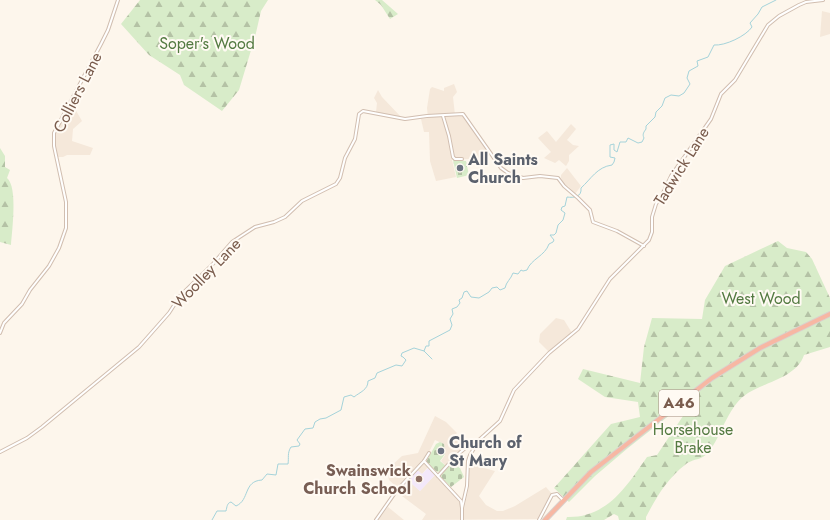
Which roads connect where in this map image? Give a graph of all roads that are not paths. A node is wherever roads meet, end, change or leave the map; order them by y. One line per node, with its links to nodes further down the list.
1 (118, 0): 7 (street, Colliers Lane)
2 (822, 0): 5 (street, Tadwick Lane)
3 (443, 116): 4 (street); 5 (street); 9 (street, Woolley Lane)
4 (462, 159)
5 (644, 246): 8 (street, Tadwick Lane)
6 (830, 314): 13 (highway, A46)
7 (0, 333)
8 (479, 440): 12 (street, Tadwick Lane); 14 (street, Tadwick Lane)
9 (0, 452)
10 (429, 453): 11 (street)
11 (424, 461): 12 (street, Tadwick Lane); 15 (street)
12 (438, 476): 14 (street, Tadwick Lane)
13 (563, 500): 17 (street); 18 (highway, A46)
14 (462, 508): 16 (street, Tadwick Lane)
15 (376, 520)
16 (462, 520)
17 (539, 520)
18 (545, 520)

